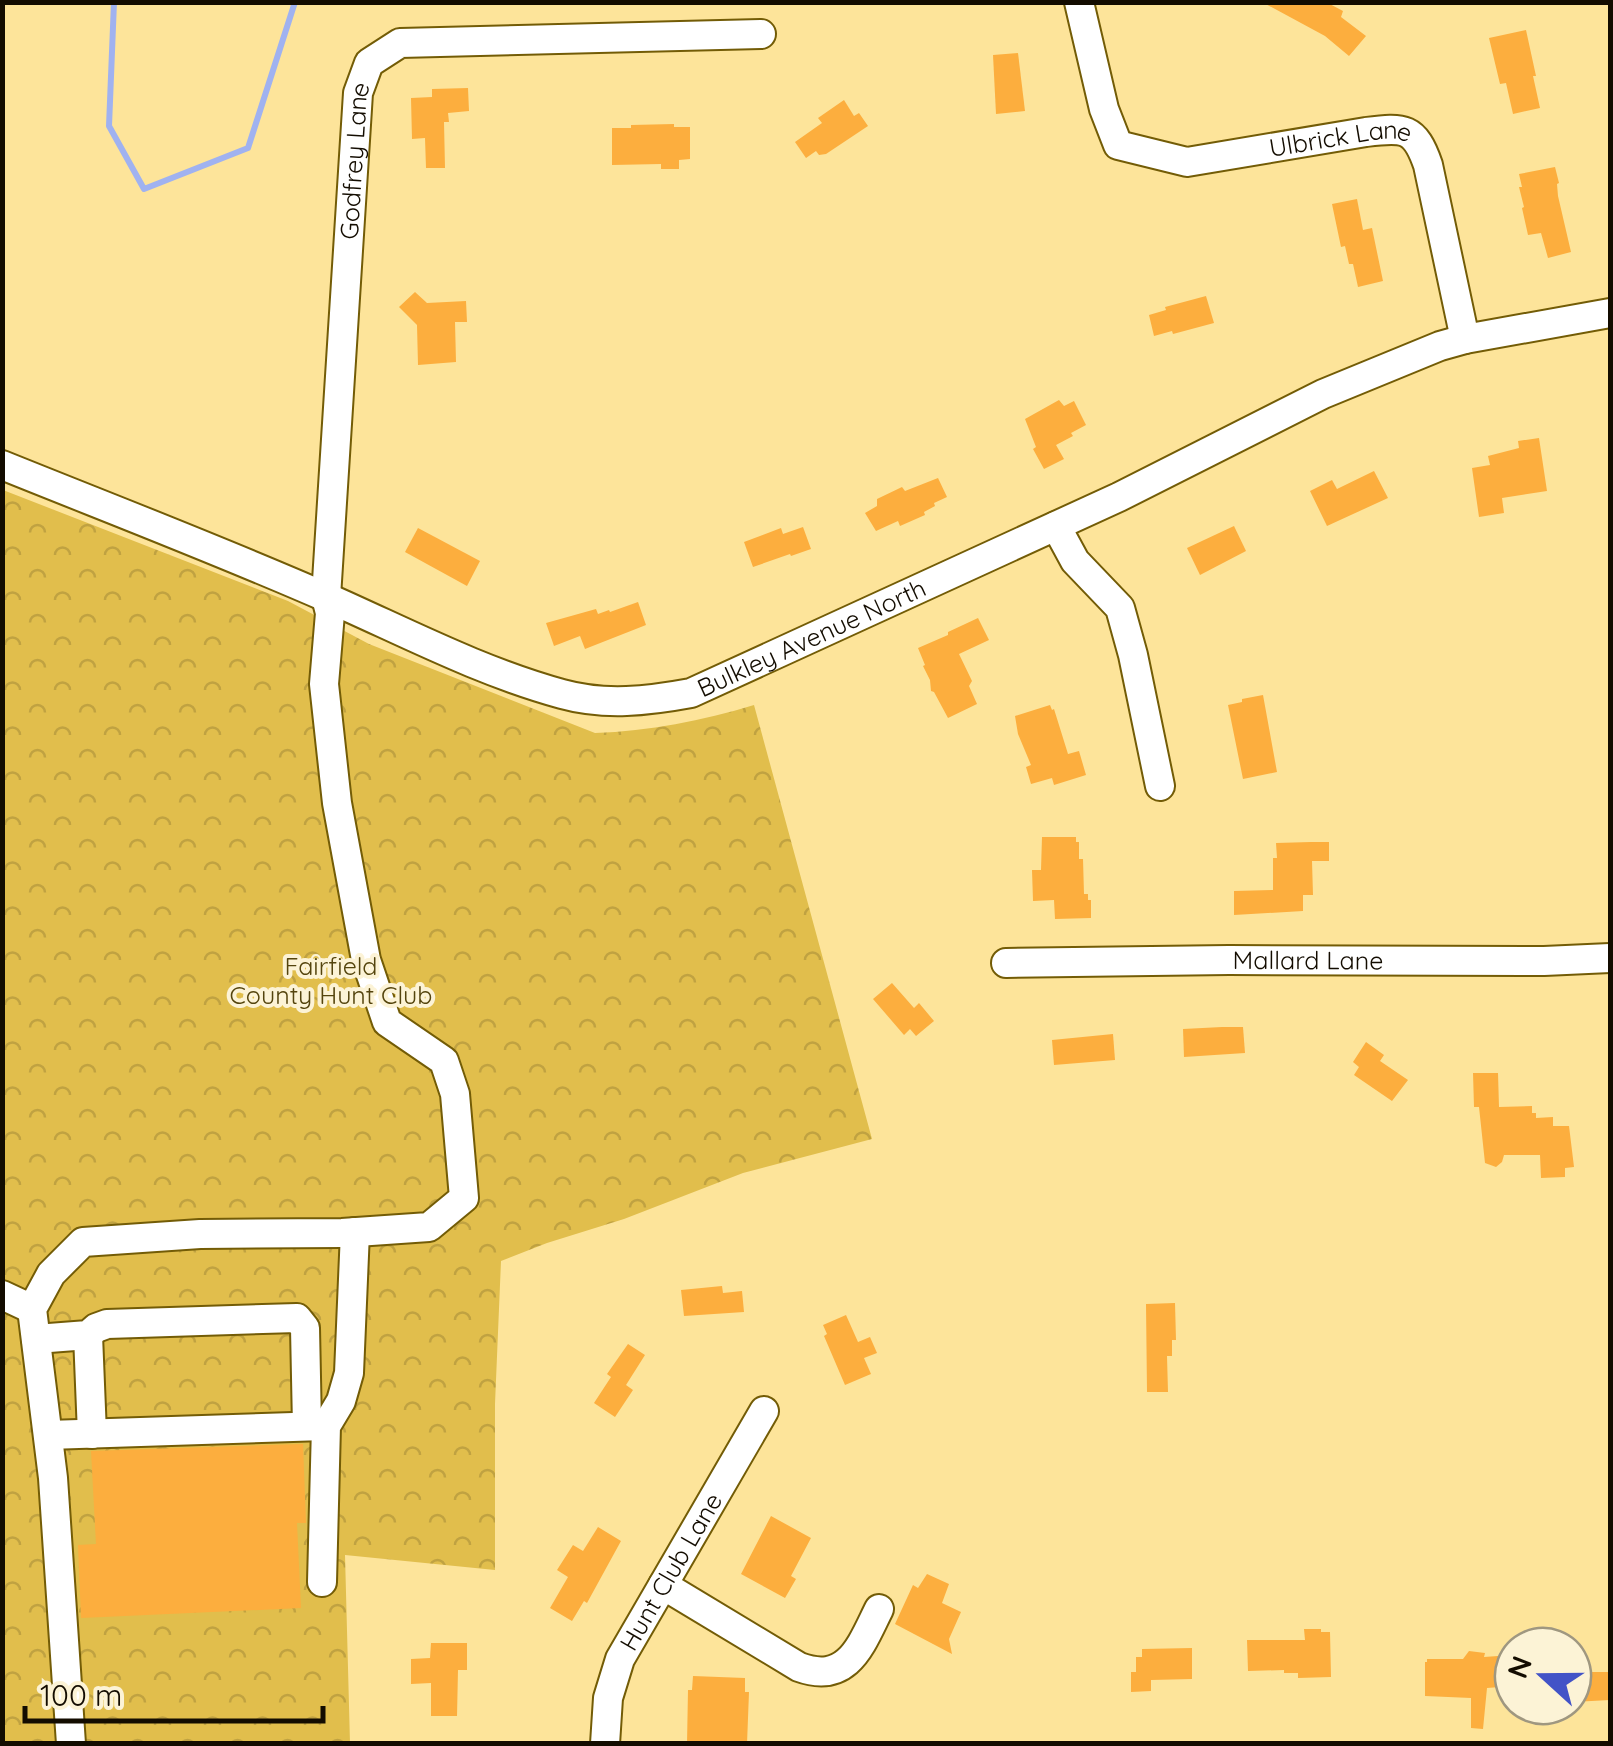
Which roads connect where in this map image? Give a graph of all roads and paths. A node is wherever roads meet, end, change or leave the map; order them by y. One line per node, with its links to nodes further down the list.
1 (1079, 2): 4 (street, Ulbrick Lane)
2 (762, 34): 7 (street, Godfrey Lane)
3 (1610, 313): 4 (street, Bulkley Avenue North)
4 (1465, 339): 6 (street, Bulkley Avenue North)
5 (2, 465): 7 (street, Bulkley Avenue North)
6 (1056, 526): 7 (street, Bulkley Avenue North); 8 (street)
7 (326, 597): 11 (street, Godfrey Lane)
8 (1160, 786)
9 (1610, 958): 10 (street, Mallard Lane)
10 (1006, 963)
11 (355, 1232): 13 (street); 17 (street)
12 (2, 1295): 13 (street)
13 (32, 1309): 15 (street)
14 (88, 1335): 15 (street); 17 (street); 18 (street)
15 (36, 1338): 19 (street)
16 (764, 1411): 21 (street, Hunt Club Lane)
17 (316, 1426): 18 (street); 20 (street)
18 (92, 1434): 19 (street)
19 (48, 1435): 23 (street)
20 (322, 1582)
21 (663, 1586): 22 (street); 24 (street, Hunt Club Lane)
22 (879, 1608)
23 (71, 1744)
24 (605, 1744)

